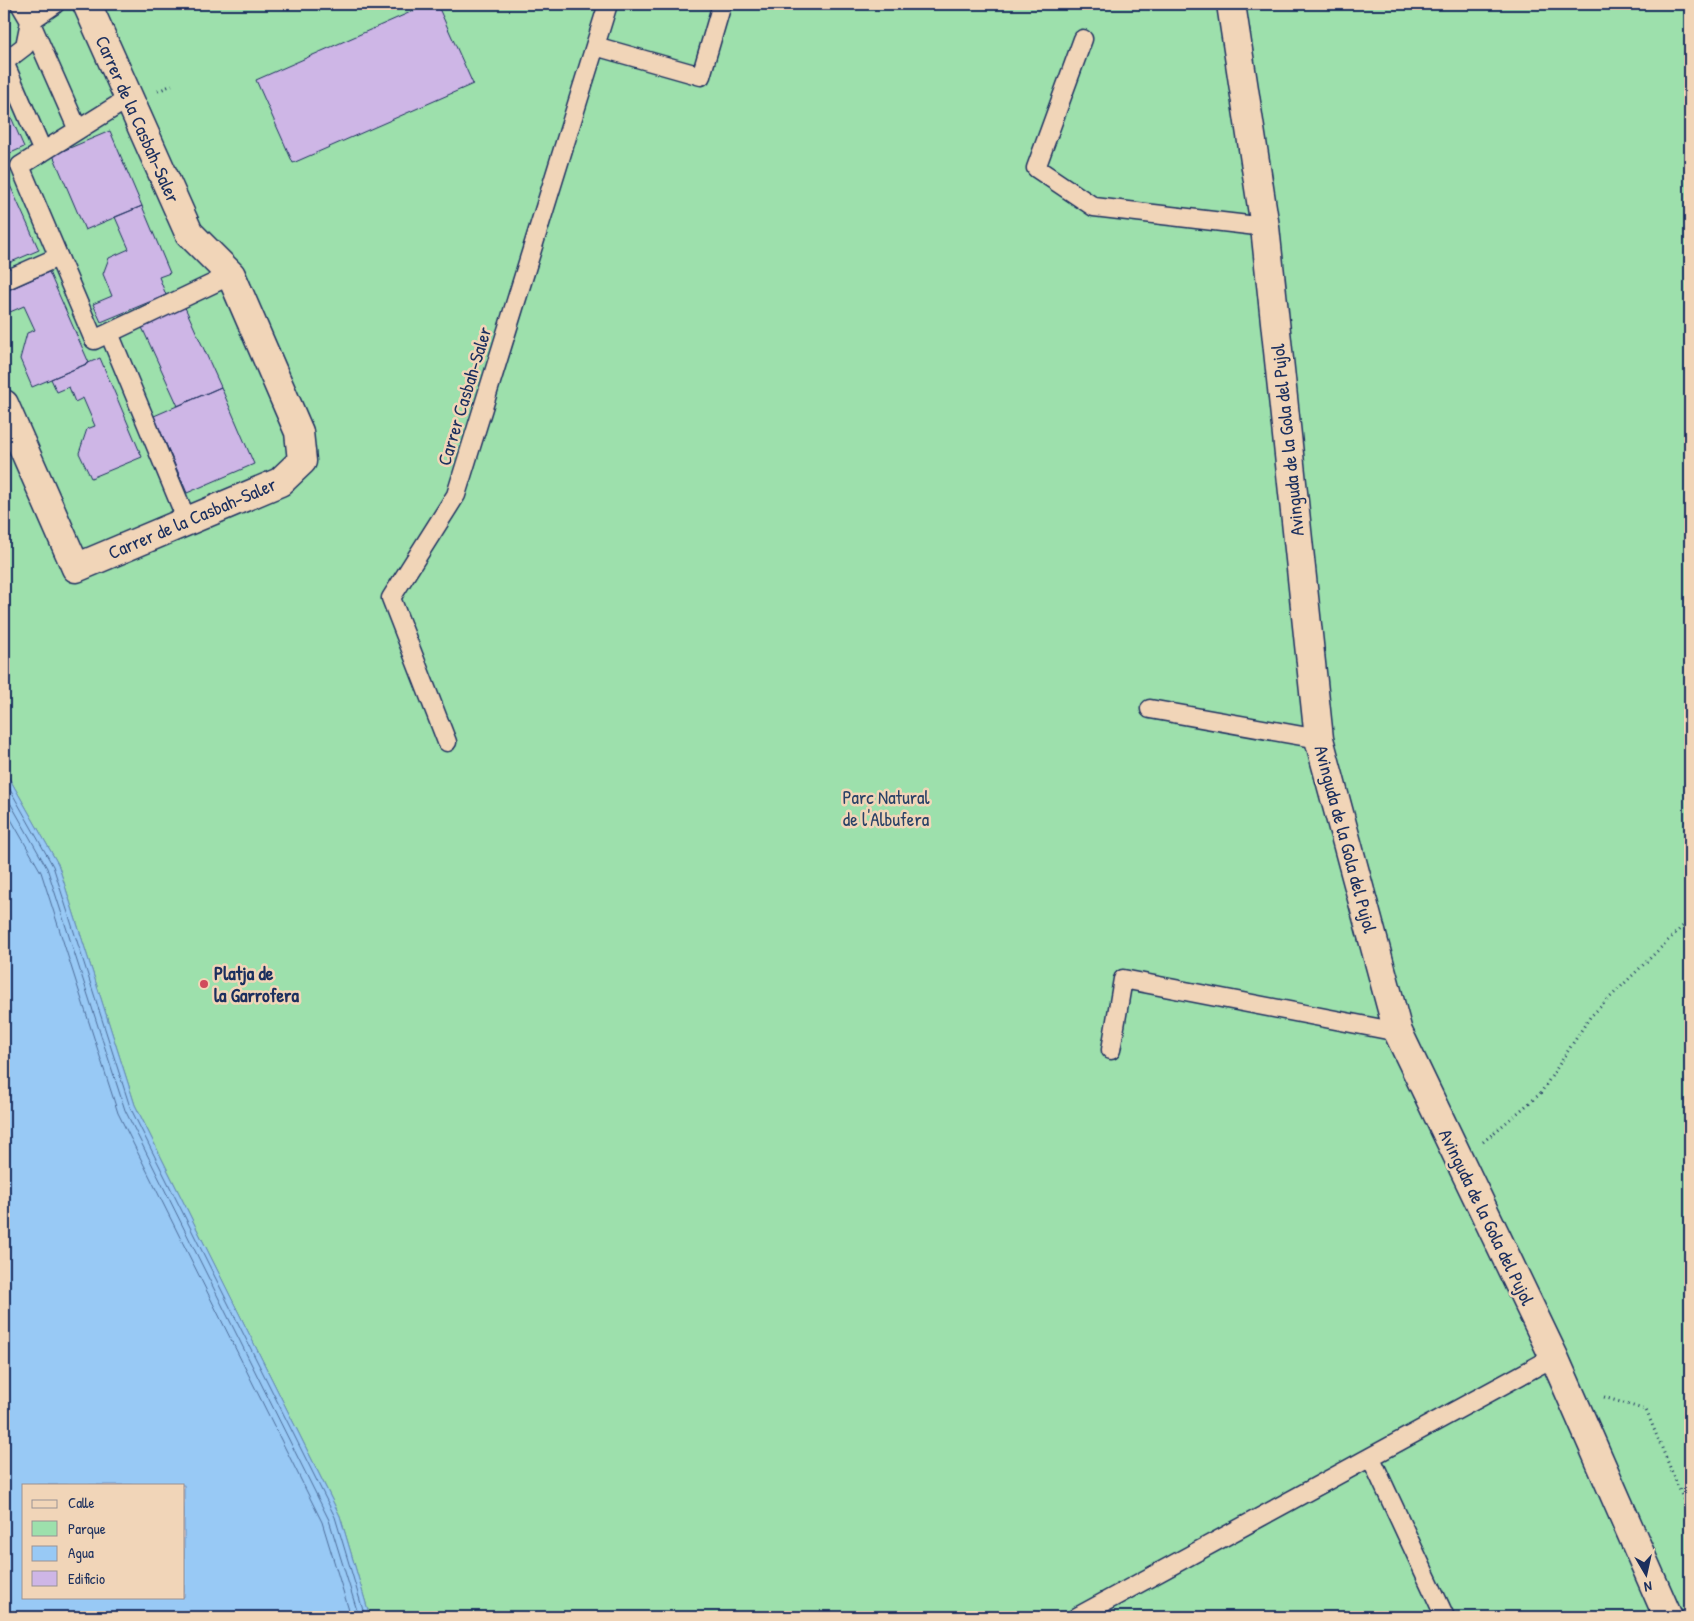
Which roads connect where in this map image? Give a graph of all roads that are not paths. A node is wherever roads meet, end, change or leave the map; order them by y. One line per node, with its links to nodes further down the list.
1 (20, 4): 7 (lane)
2 (56, 4): 7 (lane)
3 (87, 4): 11 (street, Carrer de la Casbah-Saler)
4 (608, 4): 9 (lane, Carrer Casbah-Saler)
5 (722, 4): 9 (lane)
6 (1231, 4): 14 (street, Avinguda de la Gola del Pujol)
7 (27, 12): 10 (lane); 12 (lane)
8 (1083, 39): 14 (lane)
9 (595, 46): 23 (lane, Carrer Casbah-Saler)
10 (4, 62): 13 (lane)
11 (129, 98): 12 (lane); 16 (street, Carrer de la Casbah-Saler)
12 (78, 130): 13 (lane)
13 (43, 152): 15 (lane)
14 (1265, 227): 22 (street, Avinguda de la Gola del Pujol)
15 (58, 257): 17 (lane); 18 (lane)
16 (231, 275): 18 (lane); 20 (street, Carrer de la Casbah-Saler)
17 (4, 281)
18 (109, 333): 20 (lane)
19 (4, 404): 20 (street, Carrer de la Casbah-Saler)
20 (187, 521)
21 (1150, 709): 22 (lane)
22 (1319, 739): 24 (street, Avinguda de la Gola del Pujol)
23 (447, 742)
24 (1398, 1032): 25 (lane); 26 (street, Avinguda de la Gola del Pujol)
25 (1111, 1050)
26 (1554, 1357): 27 (lane); 30 (street, Avinguda de la Gola del Pujol)
27 (1371, 1458): 28 (lane); 29 (lane)
28 (1077, 1617)
29 (1445, 1617)
30 (1668, 1617)

